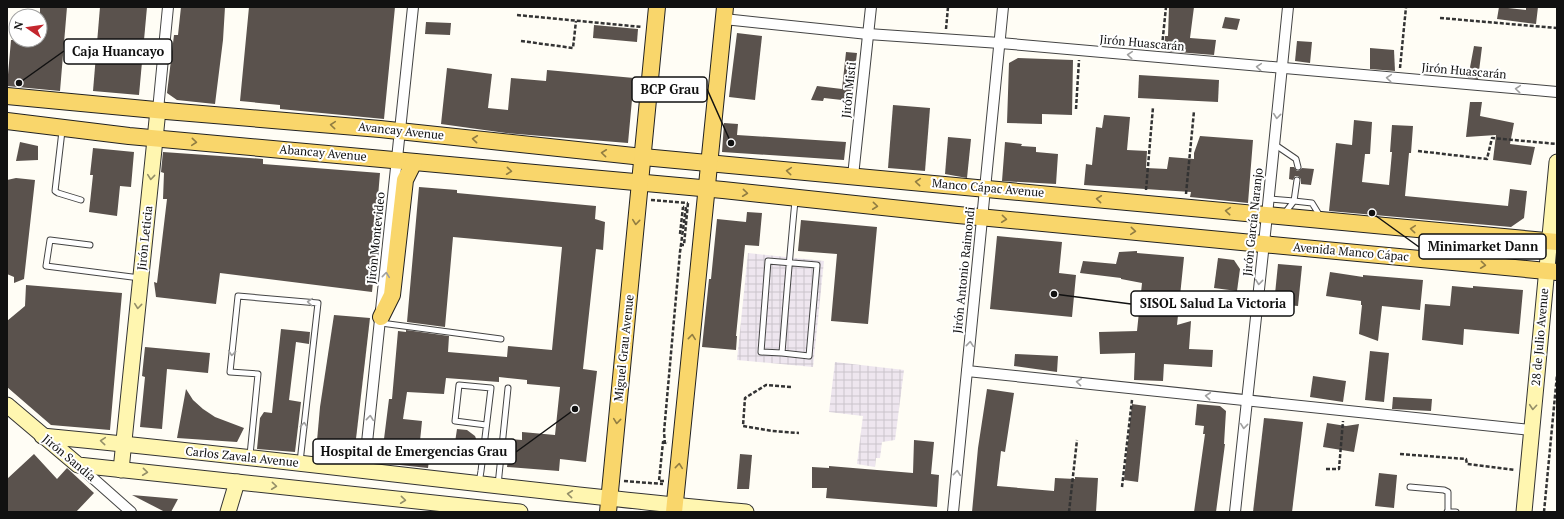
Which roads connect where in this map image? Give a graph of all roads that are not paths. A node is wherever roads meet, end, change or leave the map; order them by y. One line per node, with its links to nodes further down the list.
1 (168, 7): 13 (street, Jirón Leticia)
2 (413, 7): 16 (street, Jirón Montevideo)
3 (657, 7): 19 (main road)
4 (871, 7): 8 (street, Jirón Misti)
5 (1003, 7): 9 (street, Jirón Antonio Raimondi)
6 (1288, 7): 10 (street, Jirón García Naranjo)
7 (724, 13): 8 (street, Jirón Huascarán); 22 (main road)
8 (868, 34): 9 (street, Jirón Huascarán); 25 (street, Jirón Misti)
9 (1000, 43): 10 (street, Jirón Huascarán, one-way to 9); 27 (street, Jirón Antonio Raimondi)
10 (1282, 69): 11 (street, Jirón Huascarán, one-way to 10); 18 (street, Jirón García Naranjo, one-way to 18)
11 (1557, 92)
12 (7, 96): 13 (main road)
13 (158, 110): 16 (main road, Avancay Avenue, one-way to 13); 17 (main road, Jirón Leticia)
14 (7, 121): 15 (main road, Abancay Avenue)
15 (63, 128): 17 (main road, Abancay Avenue); 31 (lane)
16 (400, 131): 19 (main road, Avancay Avenue, one-way to 16); 20 (street, Jirón Montevideo)
17 (155, 138): 20 (main road, Abancay Avenue, one-way to 20); 41 (main road, Jirón Leticia, one-way to 41)
18 (1274, 144): 24 (lane); 33 (street, Jirón García Naranjo)
19 (646, 157): 22 (main road); 28 (main road, Miguel Grau Avenue)
20 (397, 160): 21 (main road, Abancay Avenue); 42 (street, Jirón Montevideo, one-way to 20)
21 (414, 162): 28 (main road, Abancay Avenue, one-way to 28); 42 (main road)
22 (702, 162): 25 (main road, Manco Cápac Avenue, one-way to 22); 29 (main road)
23 (1557, 162): 36 (main road, 28 de Julio Avenue)
24 (1298, 167)
25 (852, 176): 27 (main road, Manco Cápac Avenue, one-way to 25)
26 (1297, 180): 32 (lane)
27 (985, 188): 33 (main road, Manco Cápac Avenue, one-way to 27); 34 (street, Jirón Antonio Raimondi)
28 (644, 189): 29 (main road); 63 (main road, Miguel Grau Avenue, one-way to 63)
29 (693, 198): 30 (main road, one-way to 30); 65 (main road, one-way to 29)
30 (795, 198): 34 (main road, one-way to 34); 39 (lane)
31 (81, 200)
32 (1294, 201): 33 (lane); 33 (lane); 35 (lane)
33 (1273, 210): 35 (main road); 37 (street, Jirón García Naranjo)
34 (982, 217): 37 (main road, one-way to 37); 45 (street, Jirón Antonio Raimondi, one-way to 34)
35 (1323, 220): 36 (main road, one-way to 35)
36 (1553, 242): 40 (main road, 28 de Julio Avenue)
37 (1263, 244): 40 (main road, Avenida Manco Cápac, one-way to 40); 47 (street, Jirón García Naranjo, one-way to 47)
38 (90, 245): 41 (lane)
39 (789, 262): 44 (lane); 44 (lane); 44 (lane)
40 (1551, 272): 50 (main road, 28 de Julio Avenue, one-way to 50)
41 (141, 279): 52 (main road, Jirón Leticia, one-way to 52)
42 (381, 320): 43 (lane); 57 (street, Jirón Montevideo, one-way to 42)
43 (501, 339)
44 (782, 353)
45 (967, 371): 47 (street, one-way to 45); 71 (street, Jirón Antonio Raimondi, one-way to 45)
46 (508, 388): 60 (lane)
47 (1247, 400): 50 (street); 72 (street, Jirón García Naranjo, one-way to 72)
48 (7, 405): 51 (main road, Jirón Sandía)
49 (486, 425): 49 (lane); 59 (lane)
50 (1531, 430): 75 (main road, 28 de Julio Avenue)
51 (42, 436): 52 (main road, Carlos Zavala Avenue, one-way to 51); 55 (main road, Jirón Sandía)
52 (124, 444): 53 (main road, Carlos Zavala Avenue); 56 (main road, Jirón Leticia)
53 (250, 458): 54 (main road, Carlos Zavala Avenue); 54 (lane, one-way to 53)
54 (300, 463): 57 (main road, Carlos Zavala Avenue); 62 (main road)
55 (78, 465): 56 (main road); 67 (street, Jirón Sandía)
56 (121, 470): 58 (main road, one-way to 58)
57 (364, 471): 59 (main road, Carlos Zavala Avenue)
58 (237, 482): 62 (main road, one-way to 62); 68 (main road)
59 (479, 484): 60 (main road, Carlos Zavala Avenue); 64 (main road)
60 (498, 486): 63 (main road, Carlos Zavala Avenue, one-way to 60)
61 (1410, 486): 73 (lane)
62 (296, 488): 66 (main road, one-way to 66)
63 (611, 503): 65 (main road, Carlos Zavala Avenue)
64 (476, 507): 66 (main road); 69 (main road)
65 (672, 507): 70 (main road, Carlos Zavala Avenue)
66 (439, 508)
67 (131, 512)
68 (228, 512)
69 (520, 512)
70 (746, 512)
71 (953, 512)
72 (1235, 512)
73 (1447, 512): 74 (lane)
74 (1456, 512)
75 (1524, 512)

